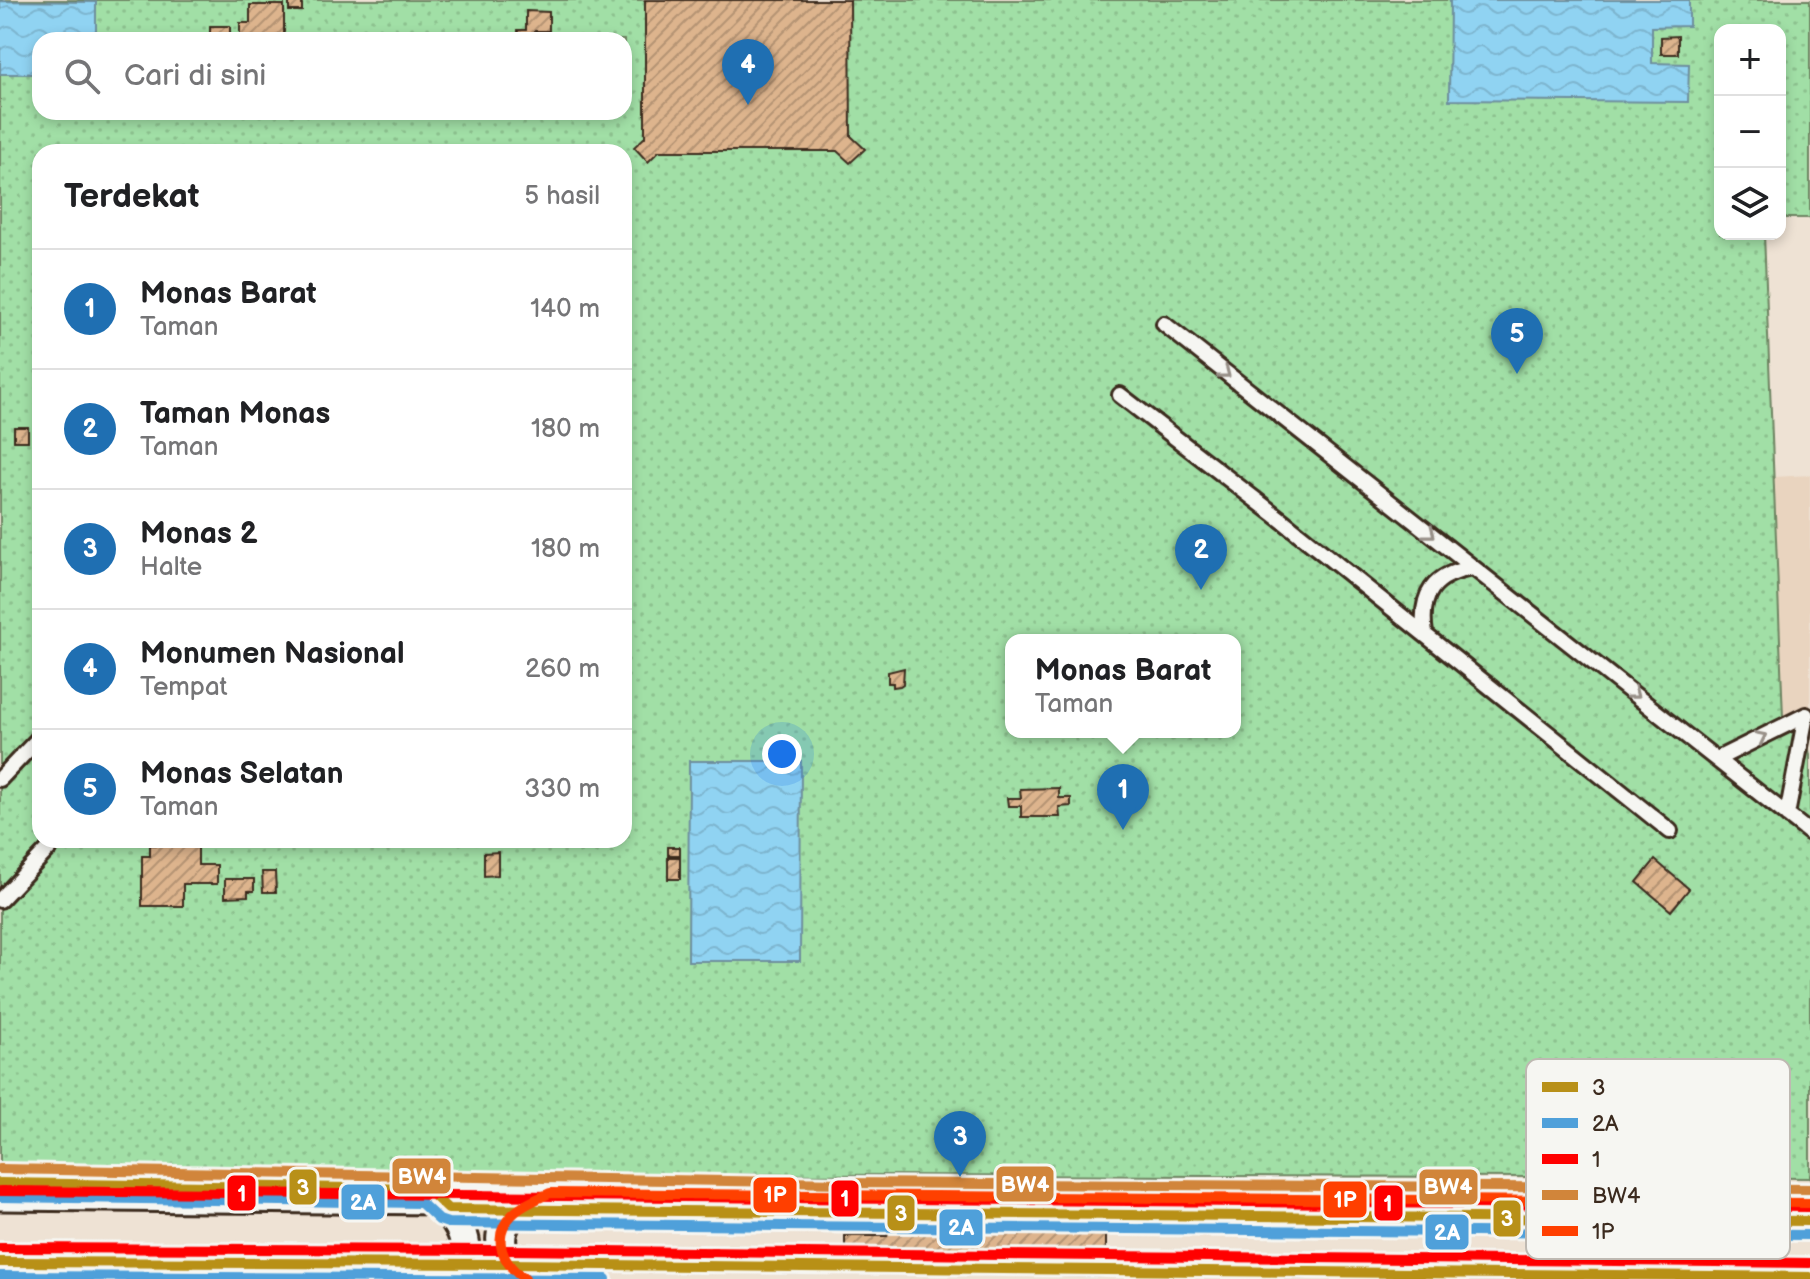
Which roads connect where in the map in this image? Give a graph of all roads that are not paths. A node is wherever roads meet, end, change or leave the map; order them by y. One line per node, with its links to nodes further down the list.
1 (1164, 324): 3 (street, one-way to 3)
2 (1120, 395): 4 (street)
3 (1473, 568): 4 (street); 6 (street, one-way to 6)
4 (1425, 634): 9 (street)
5 (32, 745): 7 (street)
6 (1717, 759): 8 (street); 8 (street, one-way to 8)
7 (0, 779)
8 (1787, 815): 10 (street)
9 (1670, 831)
10 (1810, 833)
11 (49, 848): 12 (street)
12 (0, 900)
13 (0, 1183): 14 (main road)
14 (427, 1189): 15 (main road); 20 (main road)
15 (550, 1193): 16 (main road); 21 (main road)
16 (1526, 1201)
17 (1790, 1203): 18 (main road)
18 (1810, 1203)
19 (0, 1205): 20 (lane)
20 (448, 1209): 21 (lane); 26 (main road)
21 (519, 1209): 22 (lane); 27 (main road)
22 (1526, 1219)
23 (1790, 1221): 24 (lane)
24 (1810, 1221)
25 (0, 1262): 26 (lane)
26 (452, 1272): 27 (lane)
27 (516, 1272): 28 (lane)
28 (1810, 1277)

